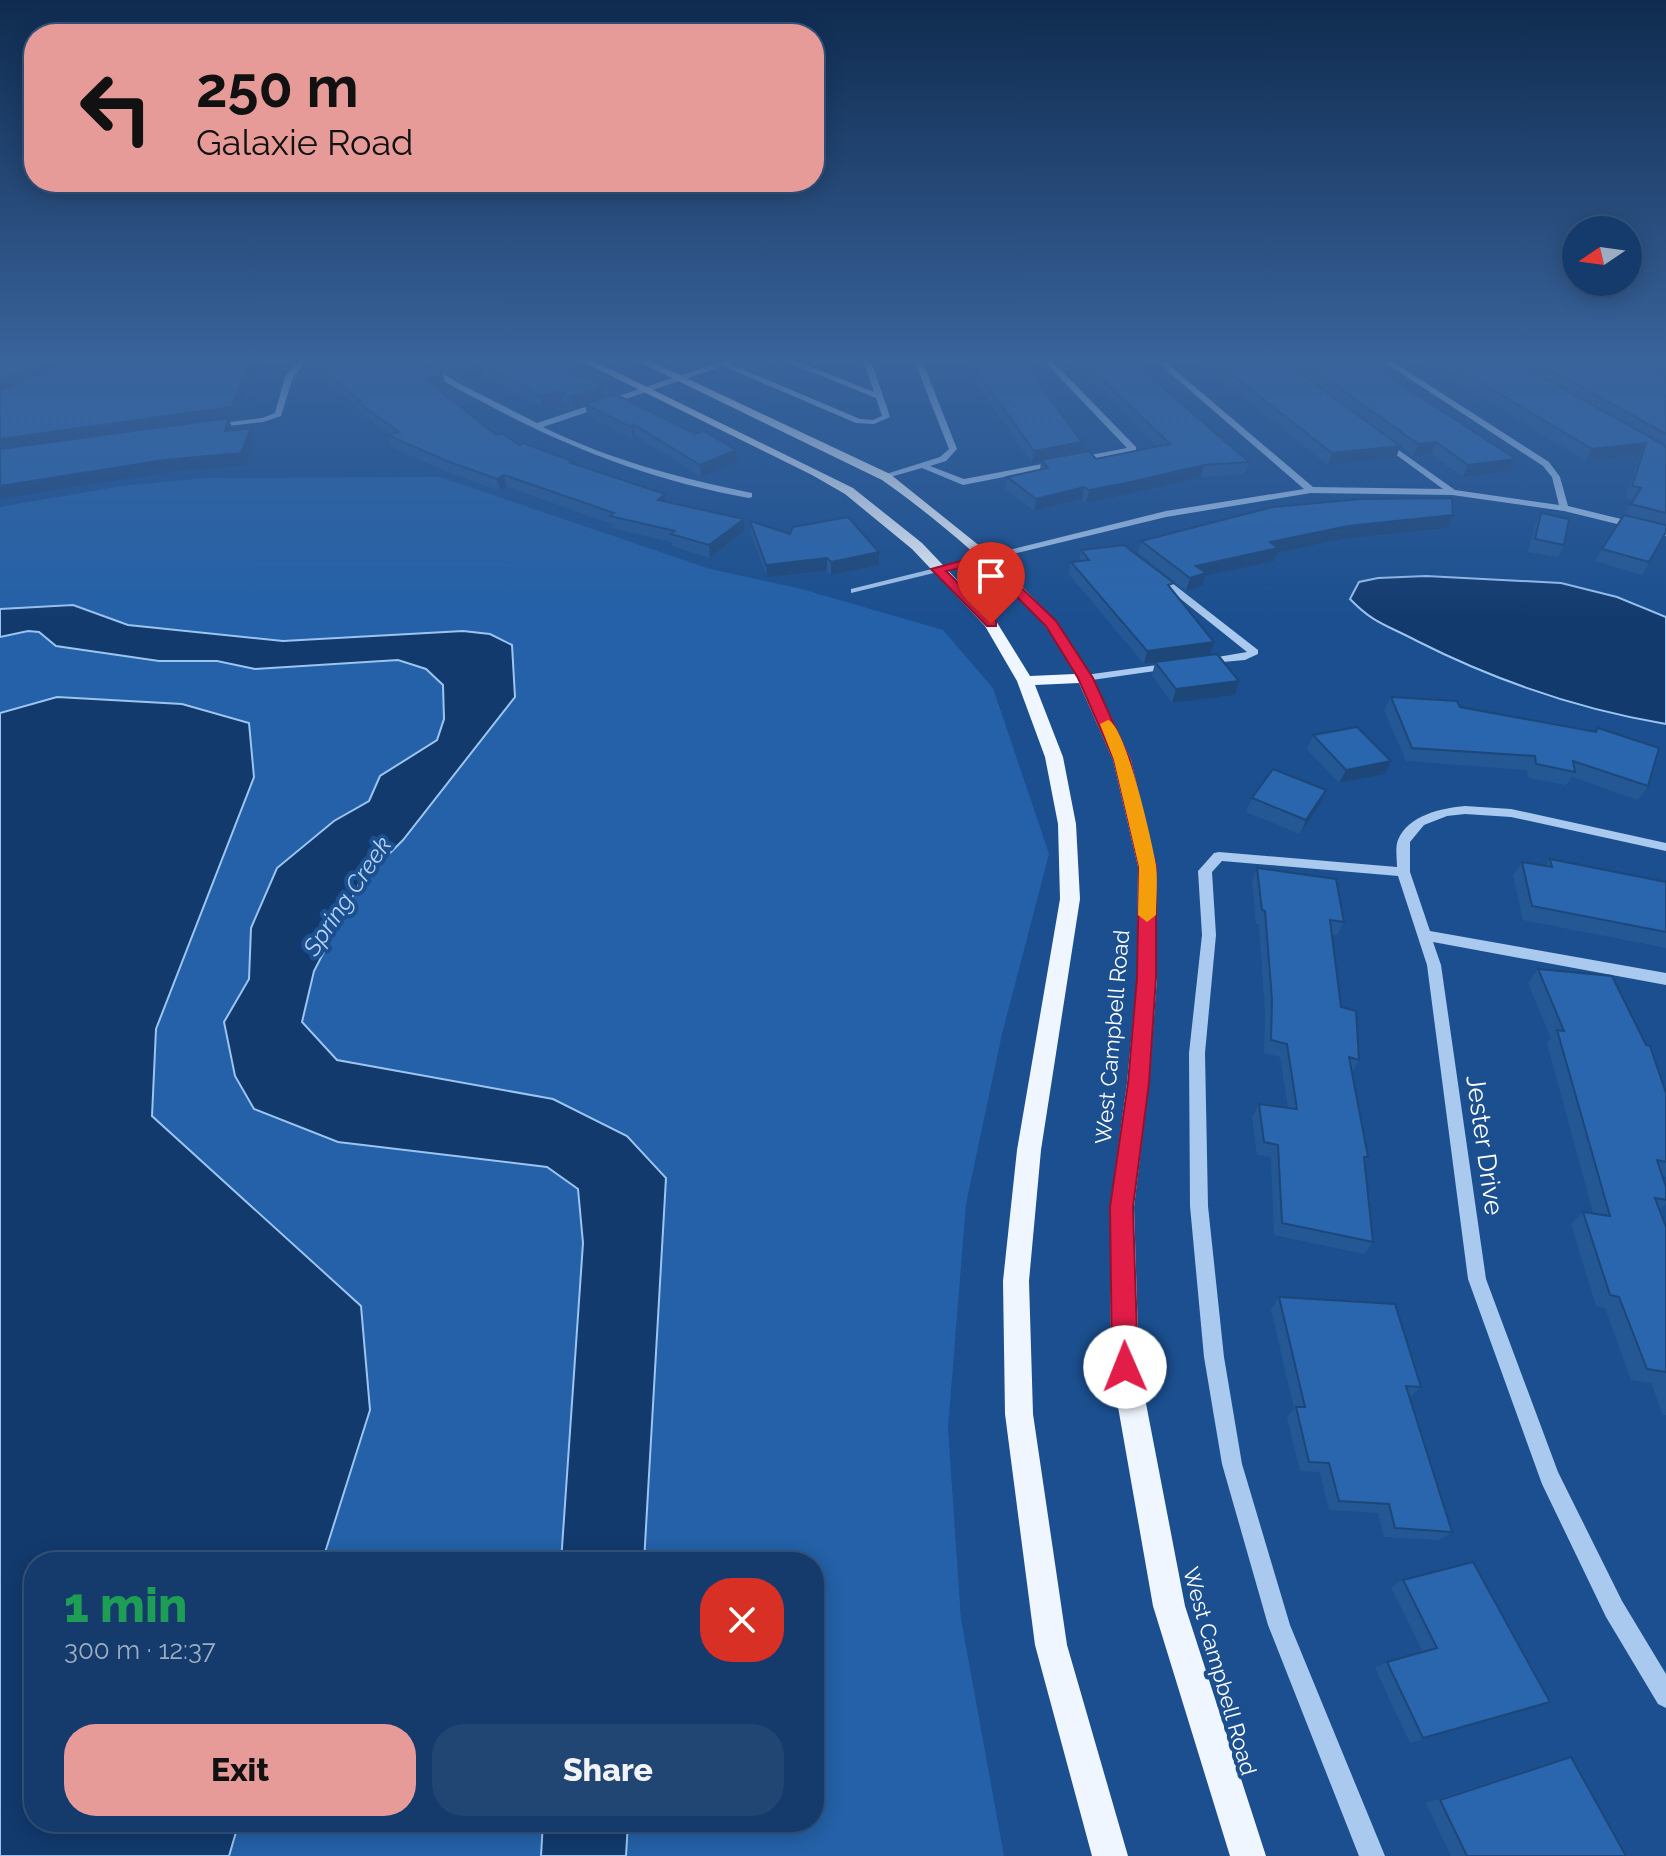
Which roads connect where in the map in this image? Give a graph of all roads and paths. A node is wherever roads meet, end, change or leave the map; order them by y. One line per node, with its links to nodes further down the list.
1 (586, 447): 13 (street)
2 (760, 447): 19 (main road)
3 (823, 447): 10 (main road, West Campbell Road)
4 (952, 447): 9 (street)
5 (1131, 447): 9 (street)
6 (1260, 447): 11 (street)
7 (1391, 447): 12 (street)
8 (1519, 447): 14 (street)
9 (923, 466): 10 (street)
10 (886, 477): 18 (main road, West Campbell Road)
11 (1311, 490): 12 (street); 15 (street)
12 (1452, 492): 14 (street)
13 (749, 495)
14 (1564, 508): 16 (street)
15 (1099, 531): 17 (street); 18 (street)
16 (1666, 533)
17 (1112, 541)
18 (986, 558): 19 (street); 22 (main road, West Campbell Road)
19 (938, 569): 21 (street); 23 (main road)
20 (1148, 569): 22 (street)
21 (855, 591)
22 (1085, 678): 23 (main road); 30 (main road, West Campbell Road)
23 (1025, 681): 29 (main road)
24 (1666, 847): 25 (street, Jester Drive)
25 (1403, 872): 26 (street, Jester Drive); 31 (street)
26 (1425, 935): 27 (street); 28 (street, Jester Drive)
27 (1666, 979)
28 (1666, 1696)
29 (1110, 1856)
30 (1248, 1856)
31 (1372, 1856)

